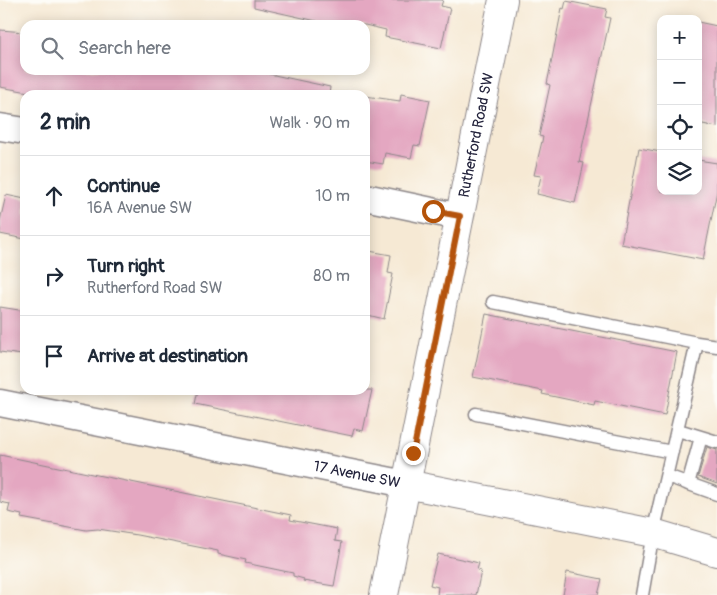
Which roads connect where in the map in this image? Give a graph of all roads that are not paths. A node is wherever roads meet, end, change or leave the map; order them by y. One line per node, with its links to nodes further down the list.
1 (503, 0): 5 (street, Rutherford Road SW)
2 (0, 127): 3 (street)
3 (20, 130)
4 (370, 198): 5 (street)
5 (460, 216): 16 (street, Rutherford Road SW)
6 (493, 302): 7 (lane)
7 (697, 343): 8 (lane); 11 (lane)
8 (717, 346)
9 (0, 403): 16 (street, 17 Avenue SW)
10 (476, 414): 14 (lane)
11 (678, 430): 12 (lane); 14 (lane)
12 (701, 437): 13 (lane); 17 (lane)
13 (717, 442)
14 (672, 452): 15 (lane)
15 (667, 476): 17 (lane); 19 (lane)
16 (406, 484): 19 (street, 17 Avenue SW); 21 (street, Rutherford Road SW)
17 (688, 484): 18 (lane)
18 (716, 492)
19 (653, 534): 20 (street, 17 Avenue SW); 22 (lane)
20 (715, 553)
21 (384, 595)
22 (642, 595)

